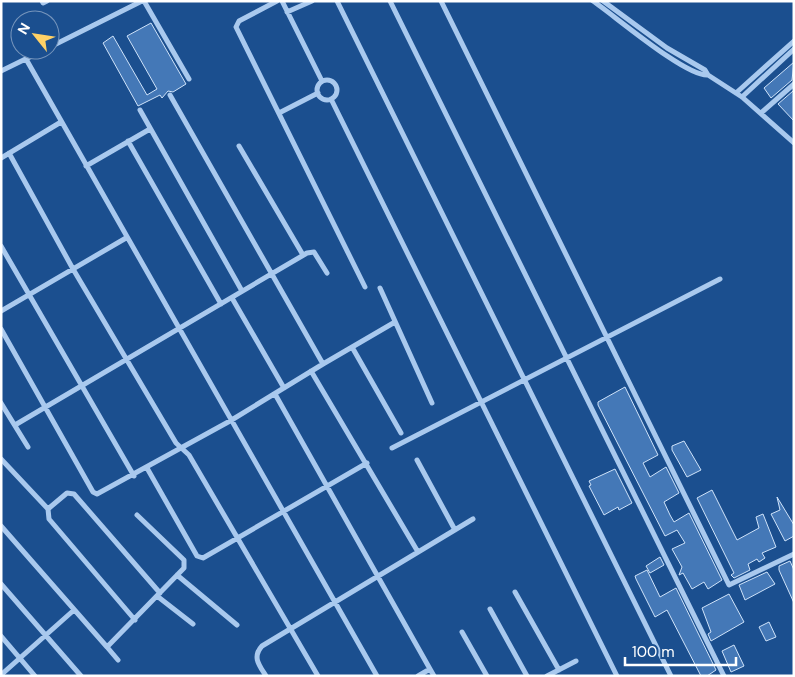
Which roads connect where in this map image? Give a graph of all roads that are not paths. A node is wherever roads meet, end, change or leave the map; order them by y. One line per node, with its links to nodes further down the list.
1 (42, 1): 2 (street)
2 (47, 1)
3 (143, 1): 14 (street); 20 (street)
4 (277, 1): 29 (street)
5 (282, 1): 12 (street)
6 (312, 1): 12 (street)
7 (337, 1): 62 (street)
8 (390, 1): 58 (street)
9 (440, 1): 56 (street)
10 (593, 1): 19 (street)
11 (603, 1): 19 (street)
12 (288, 12): 21 (street)
13 (794, 41): 24 (street)
14 (60, 42)
15 (794, 49): 26 (street)
16 (24, 60): 18 (street)
17 (27, 60): 31 (street)
18 (1, 71)
19 (708, 75): 24 (street)
20 (189, 79)
21 (322, 82): 23 (street); 27 (street)
22 (794, 84): 30 (street)
23 (318, 93): 27 (street); 29 (street)
24 (736, 93): 26 (street)
25 (170, 95): 43 (street)
26 (742, 97): 30 (street)
27 (331, 99): 66 (street)
28 (140, 110): 32 (street)
29 (279, 113): 46 (street)
30 (762, 113): 33 (street)
31 (61, 122): 36 (street); 38 (street)
32 (150, 128): 34 (street); 48 (street)
33 (793, 140)
34 (128, 142): 38 (street); 51 (street)
35 (239, 146): 41 (street)
36 (9, 153): 37 (street); 42 (street)
37 (1, 158)
38 (86, 166): 39 (street)
39 (126, 238): 42 (street); 55 (street)
40 (1, 246): 49 (street)
41 (303, 255): 43 (street); 44 (street)
42 (73, 269): 49 (street); 59 (street)
43 (272, 273): 48 (street); 60 (street)
44 (327, 273)
45 (720, 279): 56 (street)
46 (365, 286)
47 (380, 288): 53 (street)
48 (242, 291): 50 (street)
49 (30, 294): 52 (street); 63 (street)
50 (232, 298): 51 (street); 64 (street)
51 (221, 304): 55 (street)
52 (1, 311)
53 (395, 322): 57 (street); 68 (street)
54 (1, 330): 69 (street)
55 (178, 330): 59 (street); 70 (street)
56 (607, 338): 58 (street); 90 (street)
57 (352, 348): 60 (street); 72 (street)
58 (566, 359): 62 (street); 125 (street)
59 (127, 360): 63 (street); 74 (street)
60 (323, 364): 61 (street)
61 (311, 371): 64 (street); 78 (street)
62 (525, 380): 66 (street); 124 (street)
63 (83, 385): 69 (street); 80 (street)
64 (284, 388): 65 (street)
65 (275, 394): 70 (street); 81 (street)
66 (481, 402): 75 (street); 123 (street)
67 (1, 403): 71 (street)
68 (432, 403)
69 (46, 408): 71 (street); 80 (street)
70 (230, 421): 74 (street); 83 (street)
71 (15, 425): 73 (street)
72 (401, 432)
73 (28, 447)
74 (181, 448): 79 (street); 88 (street)
75 (392, 448)
76 (1, 459): 82 (street)
77 (417, 460): 87 (street)
78 (367, 463): 81 (street); 89 (street)
79 (147, 468): 80 (street); 88 (street)
80 (134, 476)
81 (327, 485): 83 (street); 92 (street)
82 (48, 509): 95 (street); 99 (street)
83 (282, 511): 88 (street); 96 (street)
84 (137, 515): 91 (street)
85 (473, 519): 87 (street)
86 (1, 526): 98 (street)
87 (454, 530): 89 (street)
88 (237, 538): 102 (street)
89 (418, 552): 92 (street)
90 (794, 554)
91 (177, 575): 95 (street); 101 (street)
92 (378, 576): 96 (street); 110 (street)
93 (1, 584): 104 (street)
94 (516, 592): 111 (street)
95 (159, 594): 99 (street); 100 (street)
96 (334, 602): 102 (street); 117 (street)
97 (490, 609): 121 (street)
98 (74, 610): 104 (street); 106 (street)
99 (135, 620): 106 (street)
100 (193, 624)
101 (237, 625)
102 (290, 628): 115 (street); 116 (street)
103 (462, 632): 120 (street)
104 (46, 635): 107 (street); 114 (street)
105 (1, 636): 107 (street)
106 (107, 647): 108 (street)
107 (20, 658): 112 (street); 113 (street)
108 (118, 660)
109 (576, 661): 111 (street)
110 (430, 669): 118 (street); 119 (street)
111 (559, 670): 122 (street)
112 (1, 675)
113 (35, 676)
114 (81, 676)
115 (266, 676)
116 (318, 676)
117 (377, 676)
118 (418, 676)
119 (434, 676)
120 (487, 676)
121 (527, 676)
122 (547, 676)
123 (617, 676)
124 (672, 676)
125 (724, 676)

